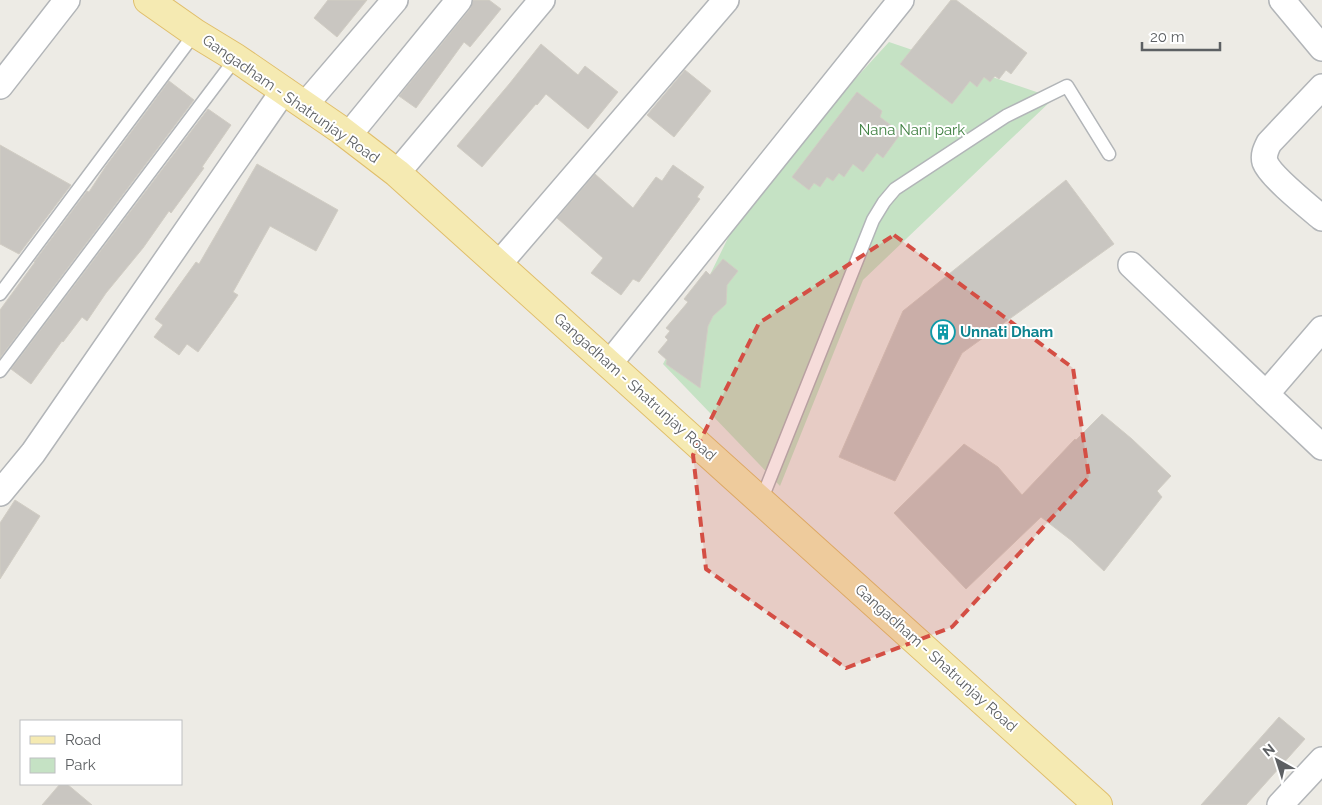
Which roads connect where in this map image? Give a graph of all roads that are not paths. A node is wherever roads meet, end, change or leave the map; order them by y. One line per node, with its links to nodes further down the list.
1 (67, 0): 12 (street)
2 (395, 0): 14 (street)
3 (459, 0): 15 (street)
4 (542, 0): 17 (street)
5 (726, 0): 20 (street)
6 (901, 0): 23 (street)
7 (1282, 0): 10 (street)
8 (153, 1): 9 (main road, Gangadham - Shatrunjay Road)
9 (195, 33): 11 (main road, Gangadham - Shatrunjay Road); 21 (lane)
10 (1322, 48)
11 (236, 58): 14 (main road, Gangadham - Shatrunjay Road); 24 (lane)
12 (0, 86)
13 (1322, 87): 18 (street)
14 (294, 98): 15 (main road, Gangadham - Shatrunjay Road); 27 (street)
15 (348, 136): 17 (main road, Gangadham - Shatrunjay Road)
16 (1109, 154): 28 (lane)
17 (397, 173): 20 (main road, Gangadham - Shatrunjay Road)
18 (1322, 218)
19 (1131, 264): 25 (street)
20 (498, 265): 23 (main road, Gangadham - Shatrunjay Road)
21 (0, 294)
22 (1322, 329): 25 (street)
23 (609, 364): 28 (main road, Gangadham - Shatrunjay Road)
24 (0, 371)
25 (1266, 394): 26 (street)
26 (1322, 447)
27 (0, 493)
28 (761, 501): 30 (main road, Gangadham - Shatrunjay Road)
29 (1322, 760): 31 (street)
30 (1098, 805)
31 (1280, 805)

